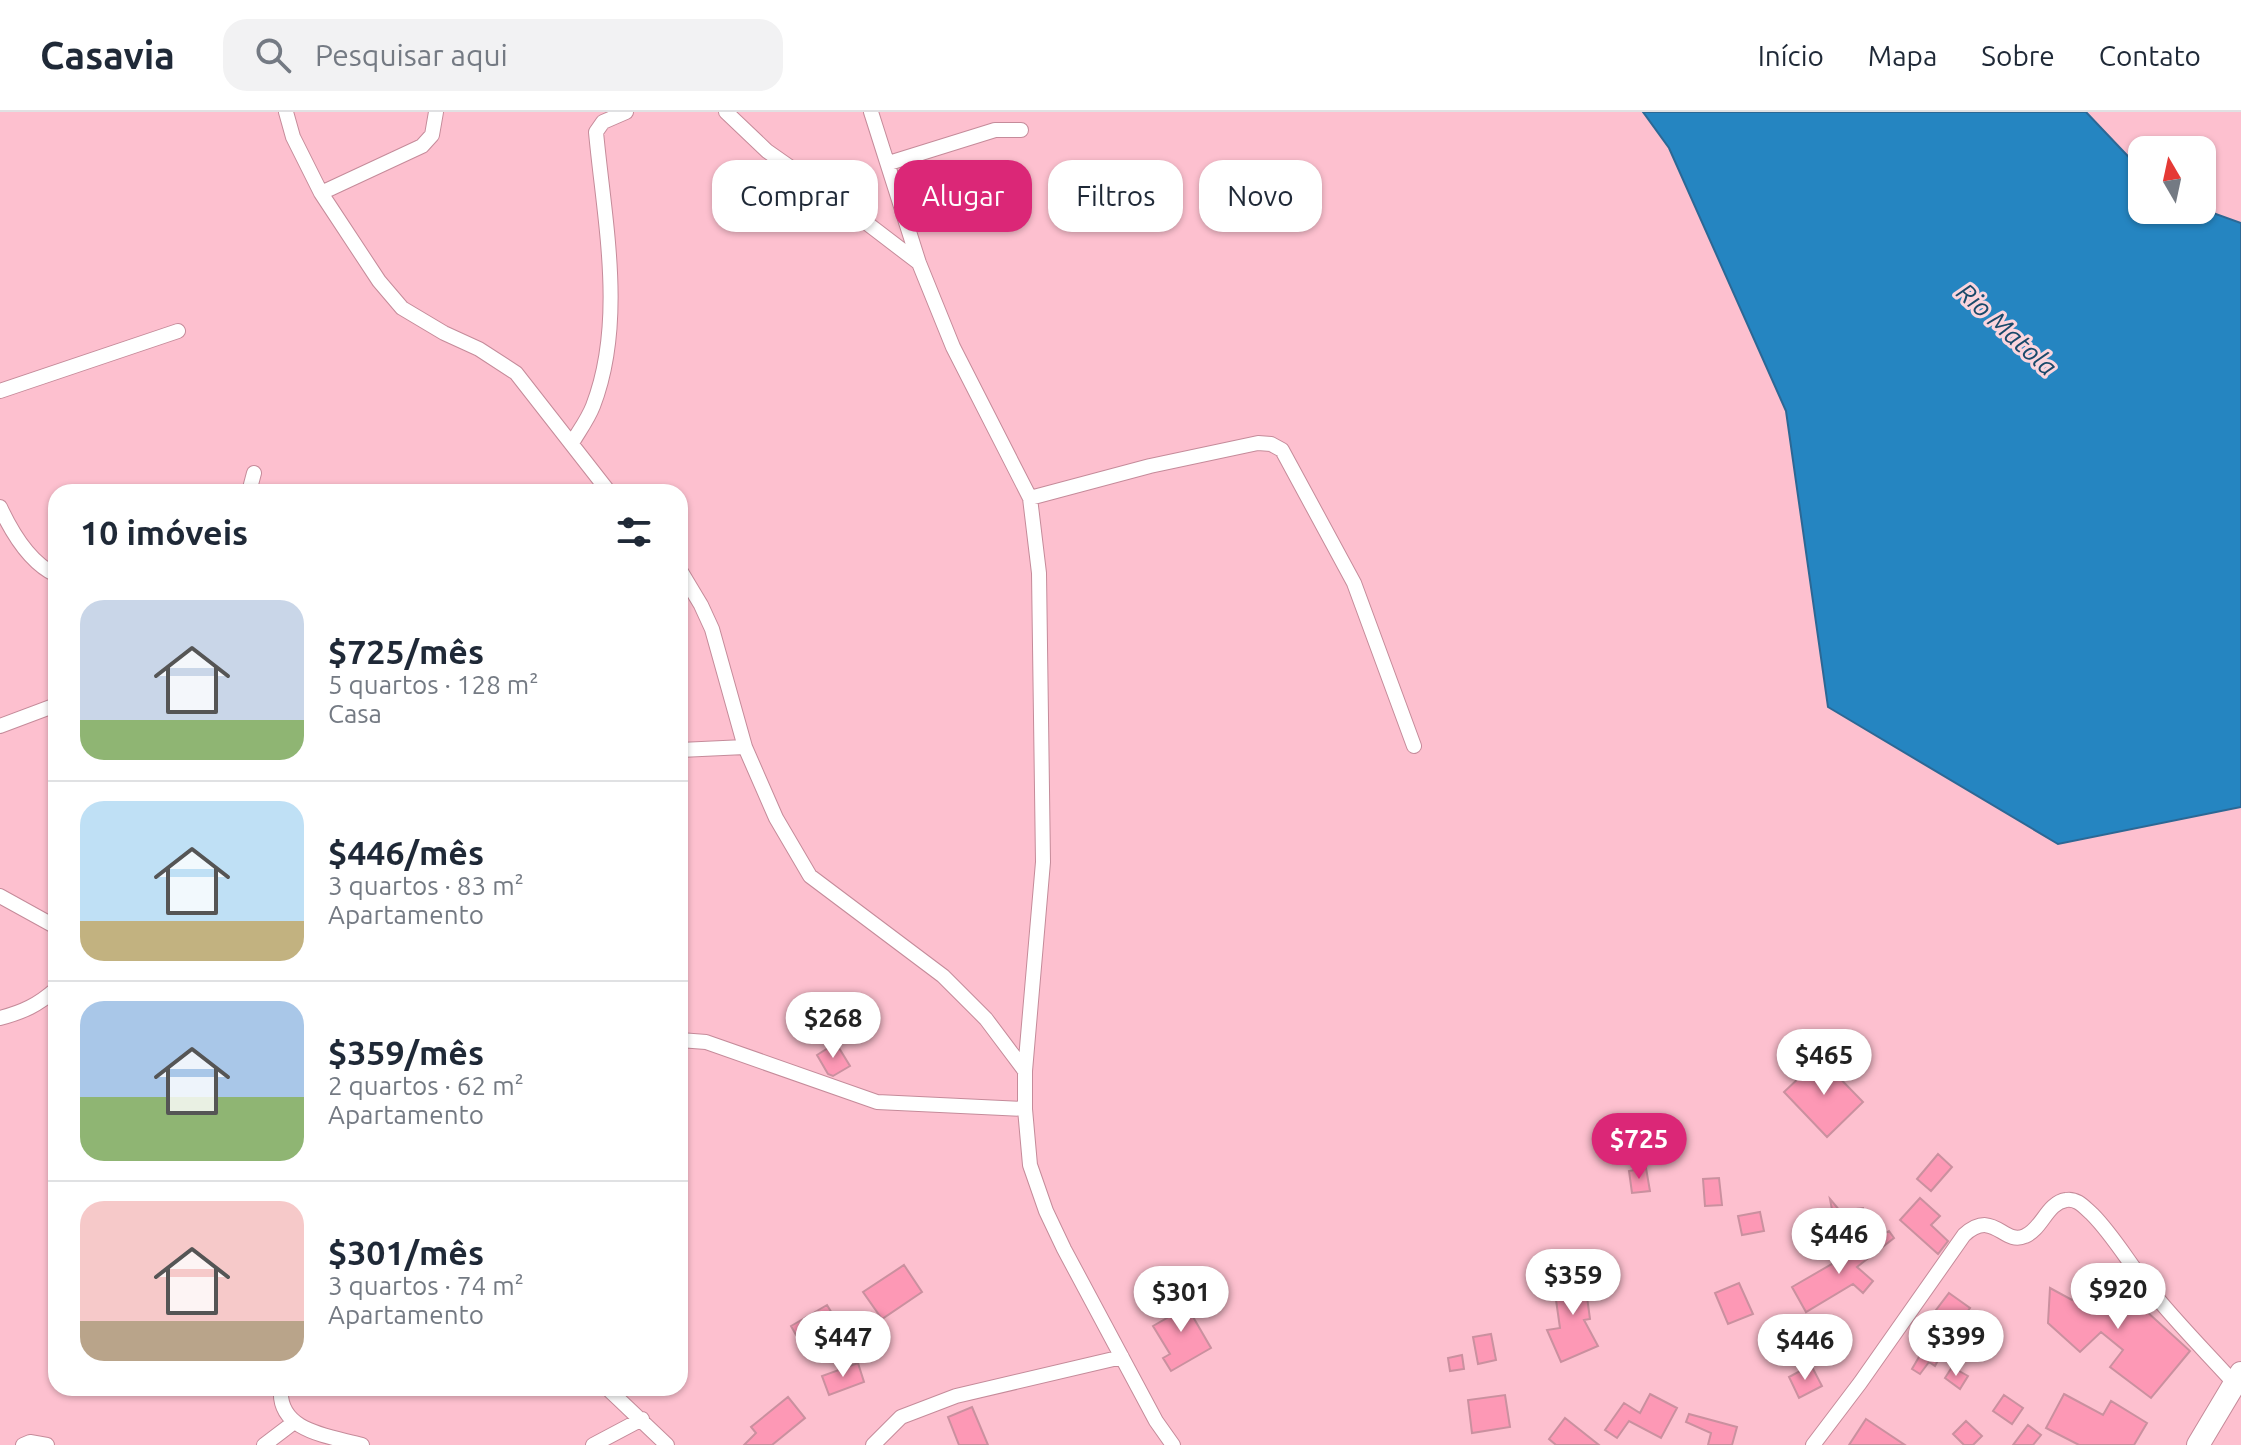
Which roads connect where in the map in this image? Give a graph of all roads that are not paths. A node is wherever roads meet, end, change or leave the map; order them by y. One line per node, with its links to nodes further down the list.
1 (286, 112): 8 (street)
2 (436, 112): 8 (street)
3 (626, 112): 12 (street)
4 (726, 112): 9 (street)
5 (871, 112): 7 (street)
6 (1021, 130): 7 (street)
7 (889, 163): 9 (street)
8 (321, 193): 12 (street)
9 (919, 263): 16 (street)
10 (178, 331): 11 (street)
11 (0, 391)
12 (572, 443): 15 (street)
13 (254, 473): 14 (street)
14 (251, 484)
15 (603, 484)
16 (1030, 498): 22 (street); 30 (street)
17 (0, 507): 18 (street)
18 (48, 572)
19 (688, 583): 23 (street)
20 (48, 708): 21 (street)
21 (0, 726)
22 (1414, 746)
23 (745, 747): 24 (street); 30 (street)
24 (688, 750)
25 (0, 896): 26 (street)
26 (48, 923)
27 (48, 997): 28 (street)
28 (0, 1018)
29 (688, 1041): 31 (street)
30 (1025, 1071): 31 (street)
31 (1025, 1109): 32 (street)
32 (1122, 1357): 44 (street); 45 (street)
33 (2239, 1376): 46 (street); 47 (main road)
34 (282, 1396): 37 (street)
35 (616, 1396): 36 (street)
36 (642, 1419): 42 (street); 43 (street)
37 (293, 1423): 40 (street); 41 (street)
38 (23, 1445): 39 (street)
39 (47, 1445)
40 (264, 1445)
41 (362, 1445)
42 (593, 1445)
43 (667, 1445)
44 (873, 1445)
45 (1173, 1445)
46 (1813, 1445)
47 (2198, 1445)

